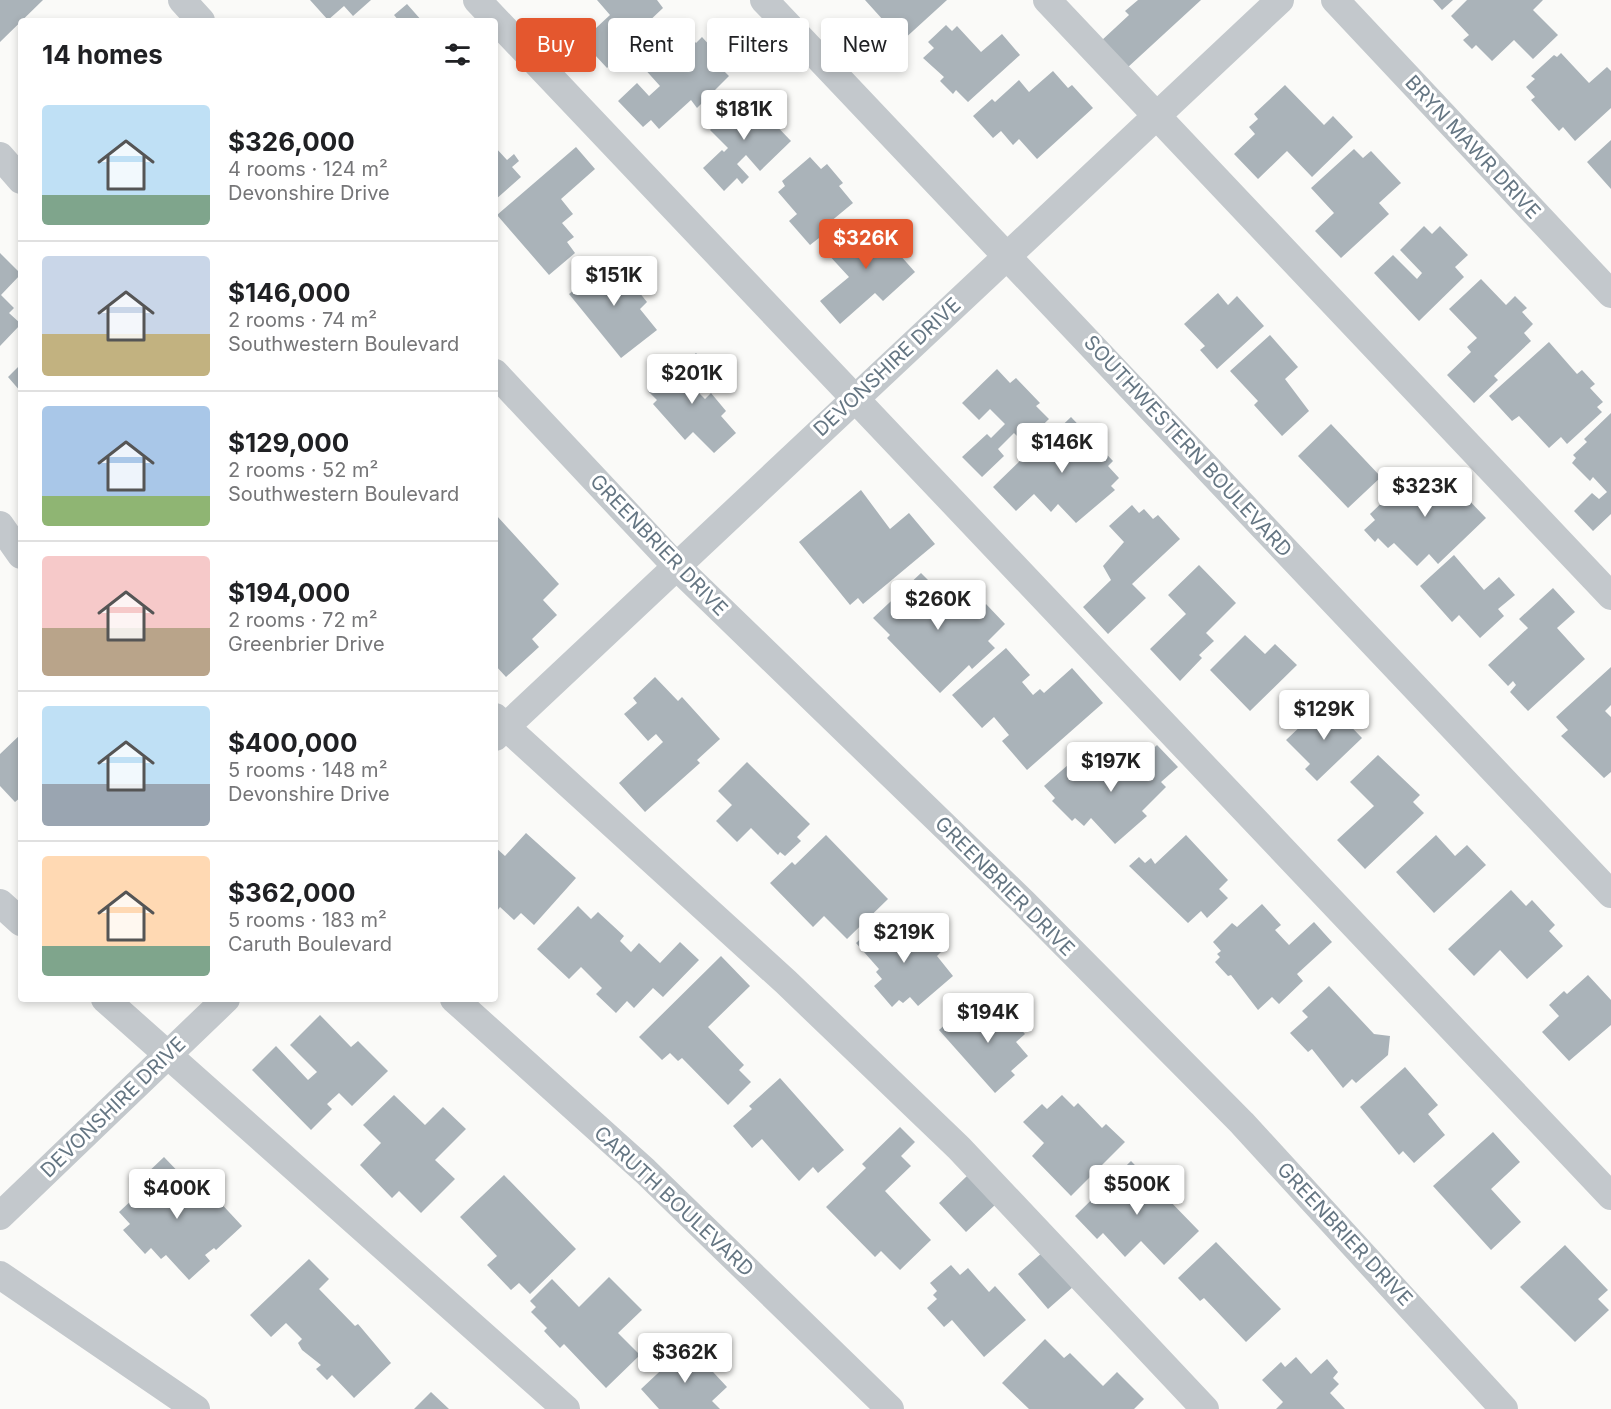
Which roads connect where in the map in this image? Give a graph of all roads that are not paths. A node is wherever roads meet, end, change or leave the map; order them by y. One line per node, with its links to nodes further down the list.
1 (182, 0): 7 (street)
2 (477, 0): 8 (street)
3 (764, 0): 13 (street, SOUTHWESTERN BOULEVARD)
4 (1047, 0): 10 (street)
5 (1280, 0): 10 (street, DEVONSHIRE DRIVE)
6 (1335, 0): 14 (street, BRYN MAWR DRIVE)
7 (198, 18)
8 (494, 18)
9 (498, 22): 16 (street)
10 (1156, 114): 13 (street, DEVONSHIRE DRIVE); 20 (street)
11 (0, 156): 12 (street)
12 (18, 177)
13 (1007, 254): 16 (street, DEVONSHIRE DRIVE); 22 (street, SOUTHWESTERN BOULEVARD)
14 (1611, 294)
15 (498, 376): 19 (street, GREENBRIER DRIVE)
16 (854, 399): 19 (street, DEVONSHIRE DRIVE); 29 (street)
17 (0, 525): 18 (street)
18 (18, 551)
19 (676, 566): 21 (street, DEVONSHIRE DRIVE); 36 (street, GREENBRIER DRIVE)
20 (1611, 596)
21 (498, 727): 35 (street)
22 (1611, 894)
23 (0, 903): 24 (street)
24 (18, 919)
25 (108, 1002): 28 (street)
26 (223, 1002): 28 (street, DEVONSHIRE DRIVE)
27 (457, 1002): 34 (street, CARUTH BOULEVARD)
28 (166, 1056): 30 (street, DEVONSHIRE DRIVE); 33 (street)
29 (1611, 1196)
30 (0, 1216)
31 (0, 1275): 32 (street)
32 (196, 1409)
33 (566, 1409)
34 (890, 1409)
35 (1204, 1409)
36 (1504, 1409)

